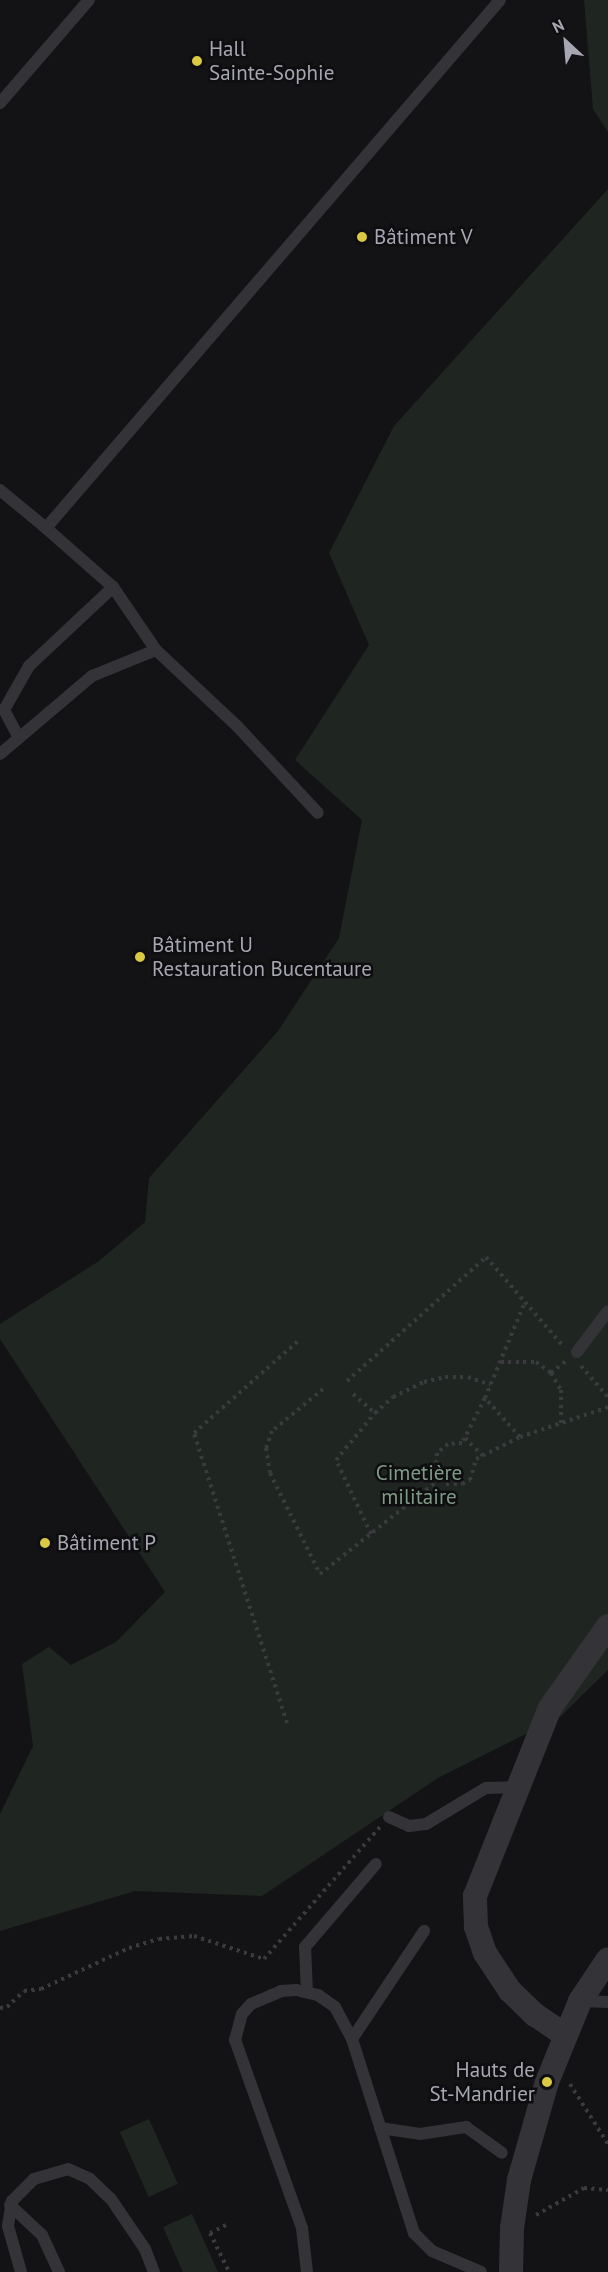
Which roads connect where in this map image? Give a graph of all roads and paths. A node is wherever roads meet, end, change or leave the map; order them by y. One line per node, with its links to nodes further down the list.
1 (89, 0): 3 (lane)
2 (500, 0): 5 (lane)
3 (0, 103)
4 (0, 490): 5 (lane)
5 (46, 528): 6 (lane)
6 (113, 587): 7 (lane); 8 (lane)
7 (156, 650): 8 (lane); 10 (lane)
8 (19, 738): 9 (lane)
9 (0, 754)
10 (318, 813)
11 (525, 1302): 14 (path); 15 (path); 16 (path)
12 (608, 1311): 14 (lane)
13 (298, 1341): 31 (path)
14 (576, 1357): 20 (path)
15 (501, 1362): 17 (path); 24 (path)
16 (347, 1382)
17 (491, 1386): 21 (path); 23 (path)
18 (323, 1389): 29 (path)
19 (353, 1395): 23 (path)
20 (608, 1397)
21 (485, 1398): 25 (path); 26 (path)
22 (608, 1407): 24 (path)
23 (375, 1413): 29 (path)
24 (561, 1423): 25 (path)
25 (520, 1437): 27 (path)
26 (465, 1438): 27 (path); 28 (path)
27 (483, 1456): 28 (path)
28 (440, 1479): 29 (path)
29 (370, 1534)
30 (608, 1626): 32 (street)
31 (287, 1723)
32 (516, 1787): 33 (lane); 41 (street)
33 (389, 1816): 40 (path)
34 (376, 1864): 37 (lane)
35 (424, 1931): 42 (lane)
36 (608, 1959): 38 (street)
37 (307, 1992): 42 (lane); 55 (lane)
38 (580, 2001): 39 (lane); 41 (street)
39 (608, 2002)
40 (0, 2008)
41 (565, 2035): 43 (street)
42 (352, 2039): 44 (lane)
43 (556, 2059): 45 (path); 50 (street)
44 (380, 2127): 46 (lane); 56 (lane)
45 (608, 2144)
46 (502, 2153)
47 (608, 2190): 50 (path)
48 (10, 2205): 51 (lane); 52 (lane); 53 (lane)
49 (226, 2225): 54 (path)
50 (512, 2228): 57 (street)
51 (21, 2272)
52 (59, 2272)
53 (154, 2272)
54 (229, 2272)
55 (307, 2272)
56 (481, 2272)
57 (511, 2272)

